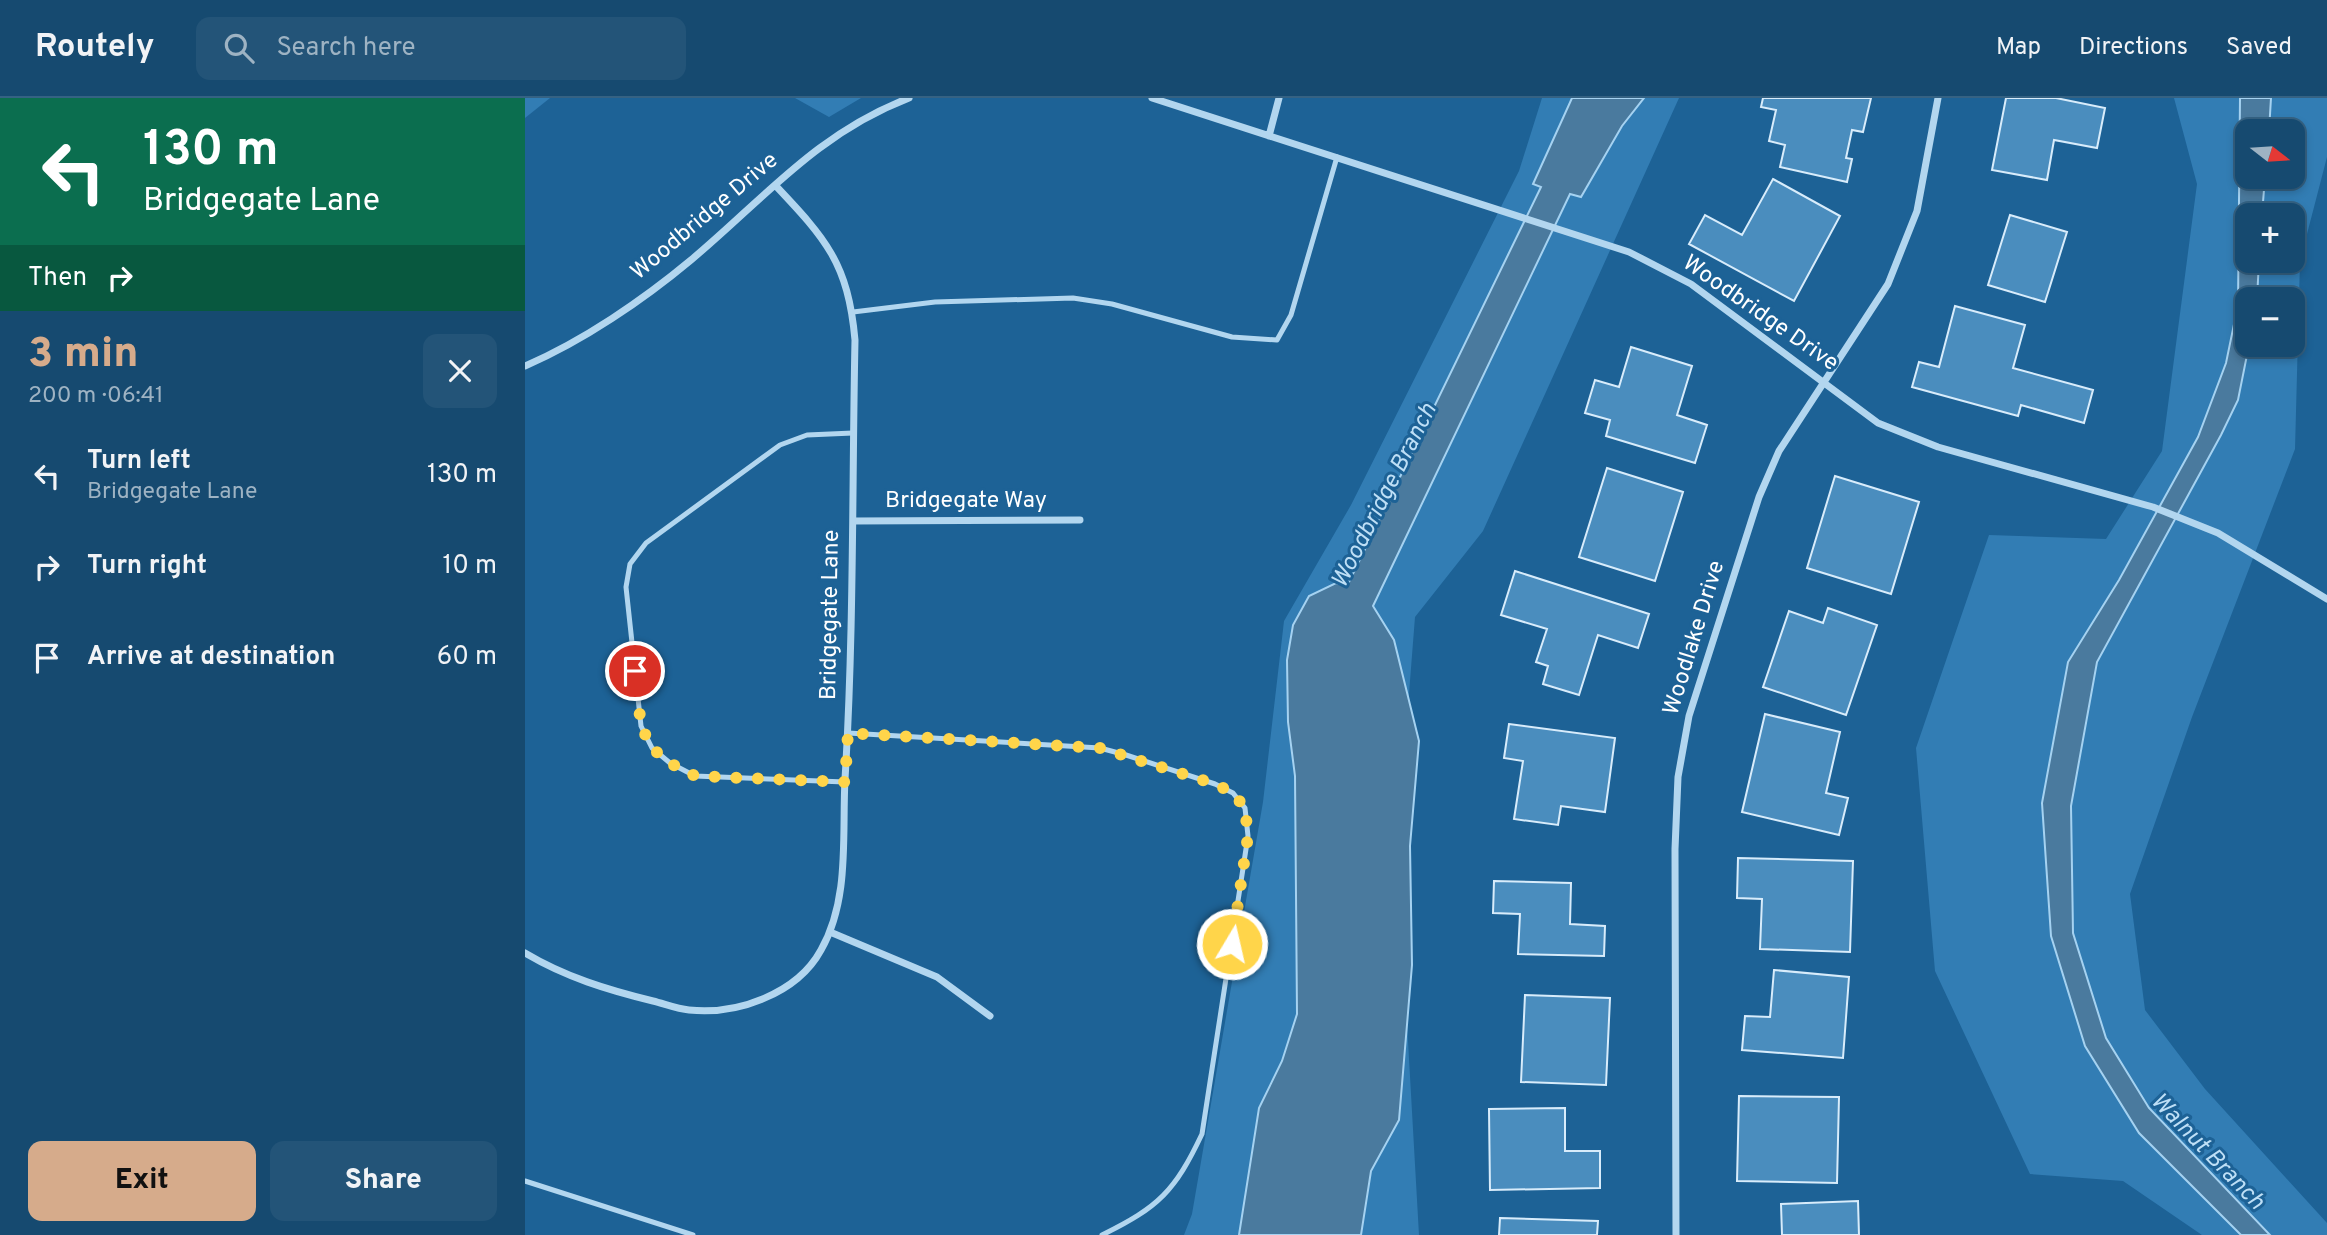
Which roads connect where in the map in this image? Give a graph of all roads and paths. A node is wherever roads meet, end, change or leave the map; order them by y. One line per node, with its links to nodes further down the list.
1 (909, 98): 7 (street, Woodbridge Drive)
2 (1152, 98): 5 (street, Woodbridge Drive)
3 (1279, 98): 5 (street)
4 (1938, 98): 10 (street, Woodlake Drive)
5 (1269, 136): 6 (street, Woodbridge Drive)
6 (1337, 157): 8 (lane); 10 (street, Woodbridge Drive)
7 (775, 184): 8 (street, Bridgegate Lane); 9 (street, Woodbridge Drive)
8 (853, 312): 11 (street, Bridgegate Lane)
9 (525, 366)
10 (1823, 382): 14 (street, Woodbridge Drive); 23 (street, Woodlake Drive)
11 (853, 433): 13 (street, Bridgegate Lane); 16 (lane)
12 (1080, 520): 13 (street, Bridgegate Way)
13 (853, 521): 15 (street, Bridgegate Lane)
14 (2327, 600)
15 (848, 733): 16 (street, Bridgegate Lane); 22 (lane)
16 (845, 782): 17 (street, Bridgegate Lane)
17 (830, 932): 18 (street, Bridgegate Lane); 19 (street)
18 (525, 953)
19 (990, 1016)
20 (525, 1181): 21 (lane)
21 (693, 1235)
22 (1102, 1235)
23 (1676, 1235)

